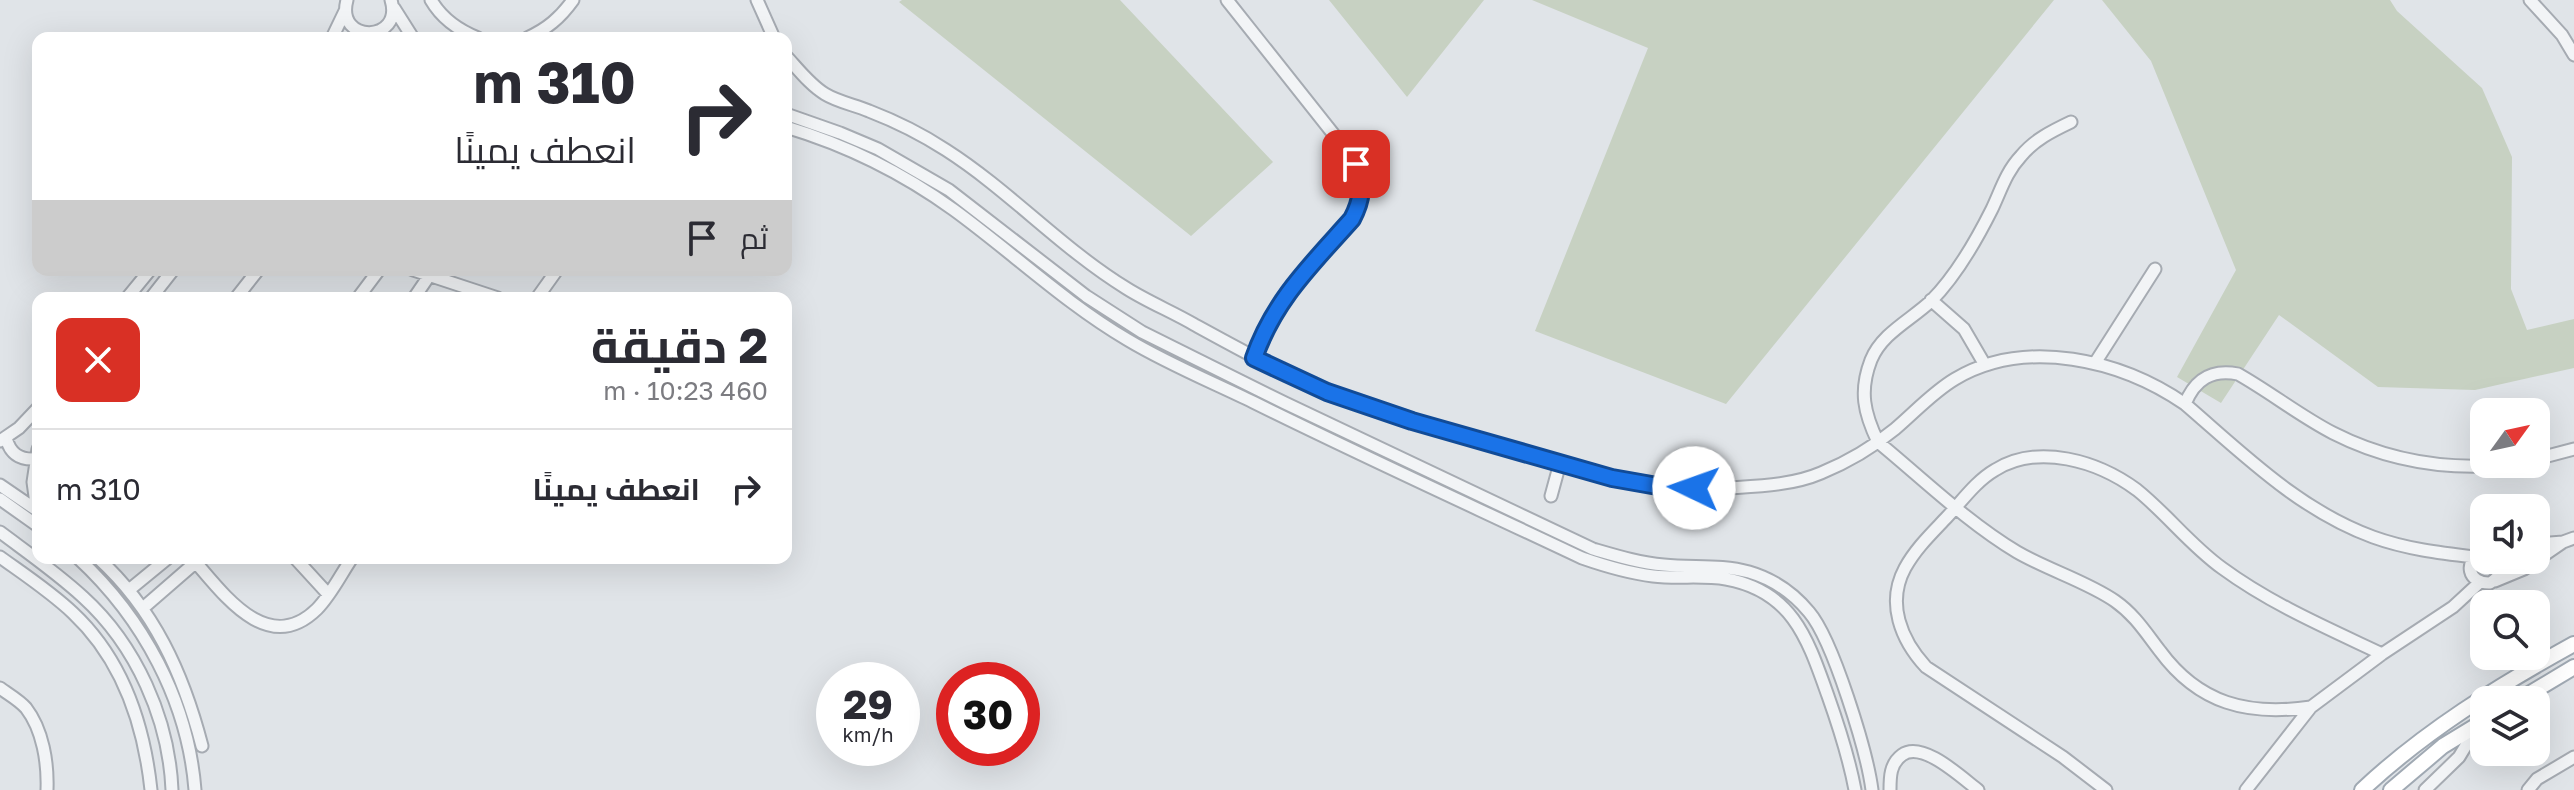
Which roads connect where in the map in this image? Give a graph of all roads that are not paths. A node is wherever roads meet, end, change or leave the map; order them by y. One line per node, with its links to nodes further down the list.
1 (431, 0): 12 (street)
2 (573, 0): 13 (street)
3 (757, 0): 14 (street)
4 (1227, 0): 31 (street)
5 (392, 2): 10 (street); 11 (street)
6 (2537, 2): 15 (street)
7 (346, 3): 8 (street); 9 (street)
8 (334, 32)
9 (362, 32)
10 (376, 32)
11 (408, 32)
12 (463, 32)
13 (538, 32)
14 (771, 32)
15 (2574, 55)
16 (792, 62): 31 (street)
17 (792, 116): 35 (street)
18 (2071, 122): 30 (street)
19 (792, 129): 35 (street)
20 (2155, 269): 32 (street)
21 (145, 276): 25 (street)
22 (168, 276): 26 (street)
23 (253, 276): 27 (street)
24 (429, 276): 28 (street); 29 (street)
25 (132, 292)
26 (156, 292)
27 (241, 292)
28 (418, 292)
29 (479, 292)
30 (1931, 300): 33 (street); 38 (street)
31 (1254, 358): 42 (street)
32 (2095, 363): 33 (street); 34 (street)
33 (1985, 365): 38 (street)
34 (2185, 404): 43 (street); 52 (street)
35 (1282, 409): 93 (street); 94 (street)
36 (32, 414): 37 (street)
37 (3, 440): 41 (street)
38 (1878, 442): 42 (street); 48 (street)
39 (2574, 449): 40 (street)
40 (2550, 455)
41 (32, 456)
42 (1560, 463): 45 (street)
43 (2470, 467)
44 (0, 485): 47 (street)
45 (1551, 496)
46 (0, 499): 49 (street)
47 (32, 507)
48 (1956, 507): 73 (street); 84 (street); 97 (street)
49 (32, 522)
50 (0, 532): 53 (street)
51 (2569, 540): 67 (street)
52 (2470, 554)
53 (32, 555)
54 (0, 557): 66 (street)
55 (42, 564): 66 (street)
56 (44, 564): 83 (street)
57 (83, 564): 82 (street)
58 (104, 564): 69 (street)
59 (161, 564): 69 (street)
60 (190, 564): 71 (street)
61 (197, 564): 70 (street)
62 (300, 564): 70 (street)
63 (348, 564): 70 (street)
64 (2472, 574): 68 (street)
65 (2499, 574): 67 (street)
66 (31, 579): 90 (street)
67 (2495, 581): 68 (street)
68 (2479, 583): 73 (street)
69 (129, 590): 71 (street)
70 (328, 594)
71 (143, 608): 87 (street)
72 (2574, 644): 74 (main road)
73 (2382, 654): 84 (street)
74 (2557, 654): 75 (main road); 76 (main road)
75 (2550, 658)
76 (2570, 669): 79 (main road)
77 (2531, 670): 99 (main road)
78 (2538, 670): 79 (main road)
79 (2545, 684): 80 (main road)
80 (2542, 686)
81 (0, 688): 89 (street)
82 (170, 691): 83 (street); 92 (street)
83 (152, 697): 91 (street)
84 (2311, 707): 98 (street)
85 (2470, 730): 100 (main road)
86 (2470, 741): 101 (street)
87 (202, 746)
88 (2574, 757): 102 (street)
89 (47, 790)
90 (151, 790)
91 (172, 790)
92 (195, 790)
93 (1855, 790)
94 (1872, 790)
95 (1890, 790): 96 (street)
96 (1978, 790)
97 (2106, 790)
98 (2246, 790)
99 (2362, 790)
100 (2391, 790)
101 (2425, 790)
102 (2528, 790)

